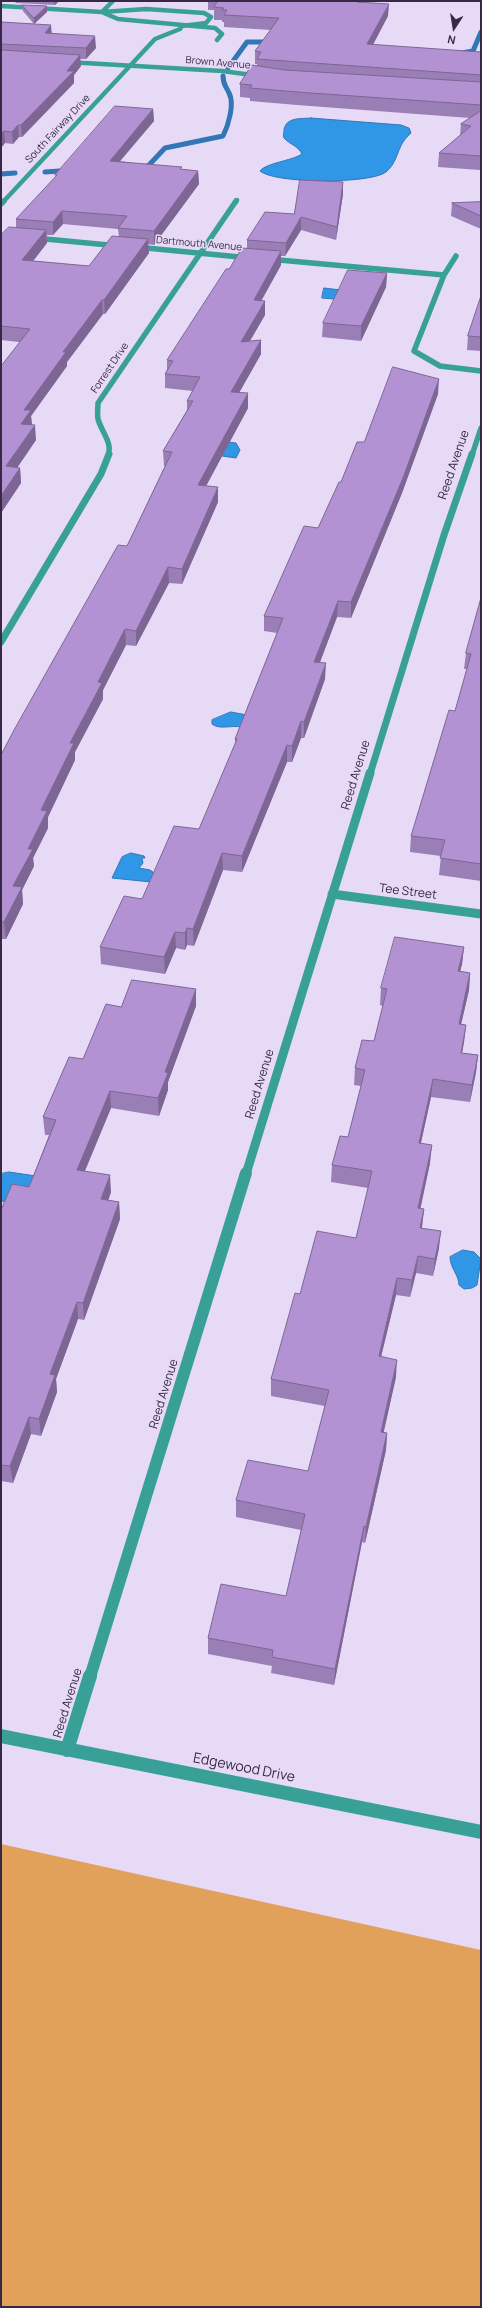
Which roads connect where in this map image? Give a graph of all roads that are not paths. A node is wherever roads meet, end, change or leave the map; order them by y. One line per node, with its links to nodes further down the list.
1 (113, 1): 5 (street)
2 (152, 2): 4 (street)
3 (1, 6): 5 (street)
4 (146, 9): 5 (street); 6 (street)
5 (102, 12): 6 (street)
6 (182, 26): 7 (street); 9 (street, South Fairway Drive)
7 (217, 40)
8 (65, 62): 9 (street, Brown Avenue)
9 (128, 66): 10 (street, Brown Avenue); 12 (street, South Fairway Drive)
10 (264, 76)
11 (236, 200): 16 (street, Forrest Drive)
12 (1, 204)
13 (32, 238): 14 (street)
14 (124, 246)
15 (131, 247): 16 (street, Dartmouth Avenue)
16 (200, 253): 18 (street, Dartmouth Avenue); 21 (street, Forrest Drive)
17 (456, 256): 18 (street)
18 (444, 275): 19 (street)
19 (481, 371)
20 (481, 428): 22 (street, Reed Avenue)
21 (1, 642)
22 (332, 894): 23 (street, Tee Street); 25 (street, Reed Avenue)
23 (481, 914)
24 (1, 1736): 25 (street, Edgewood Drive)
25 (68, 1750): 26 (street, Edgewood Drive)
26 (481, 1832)

